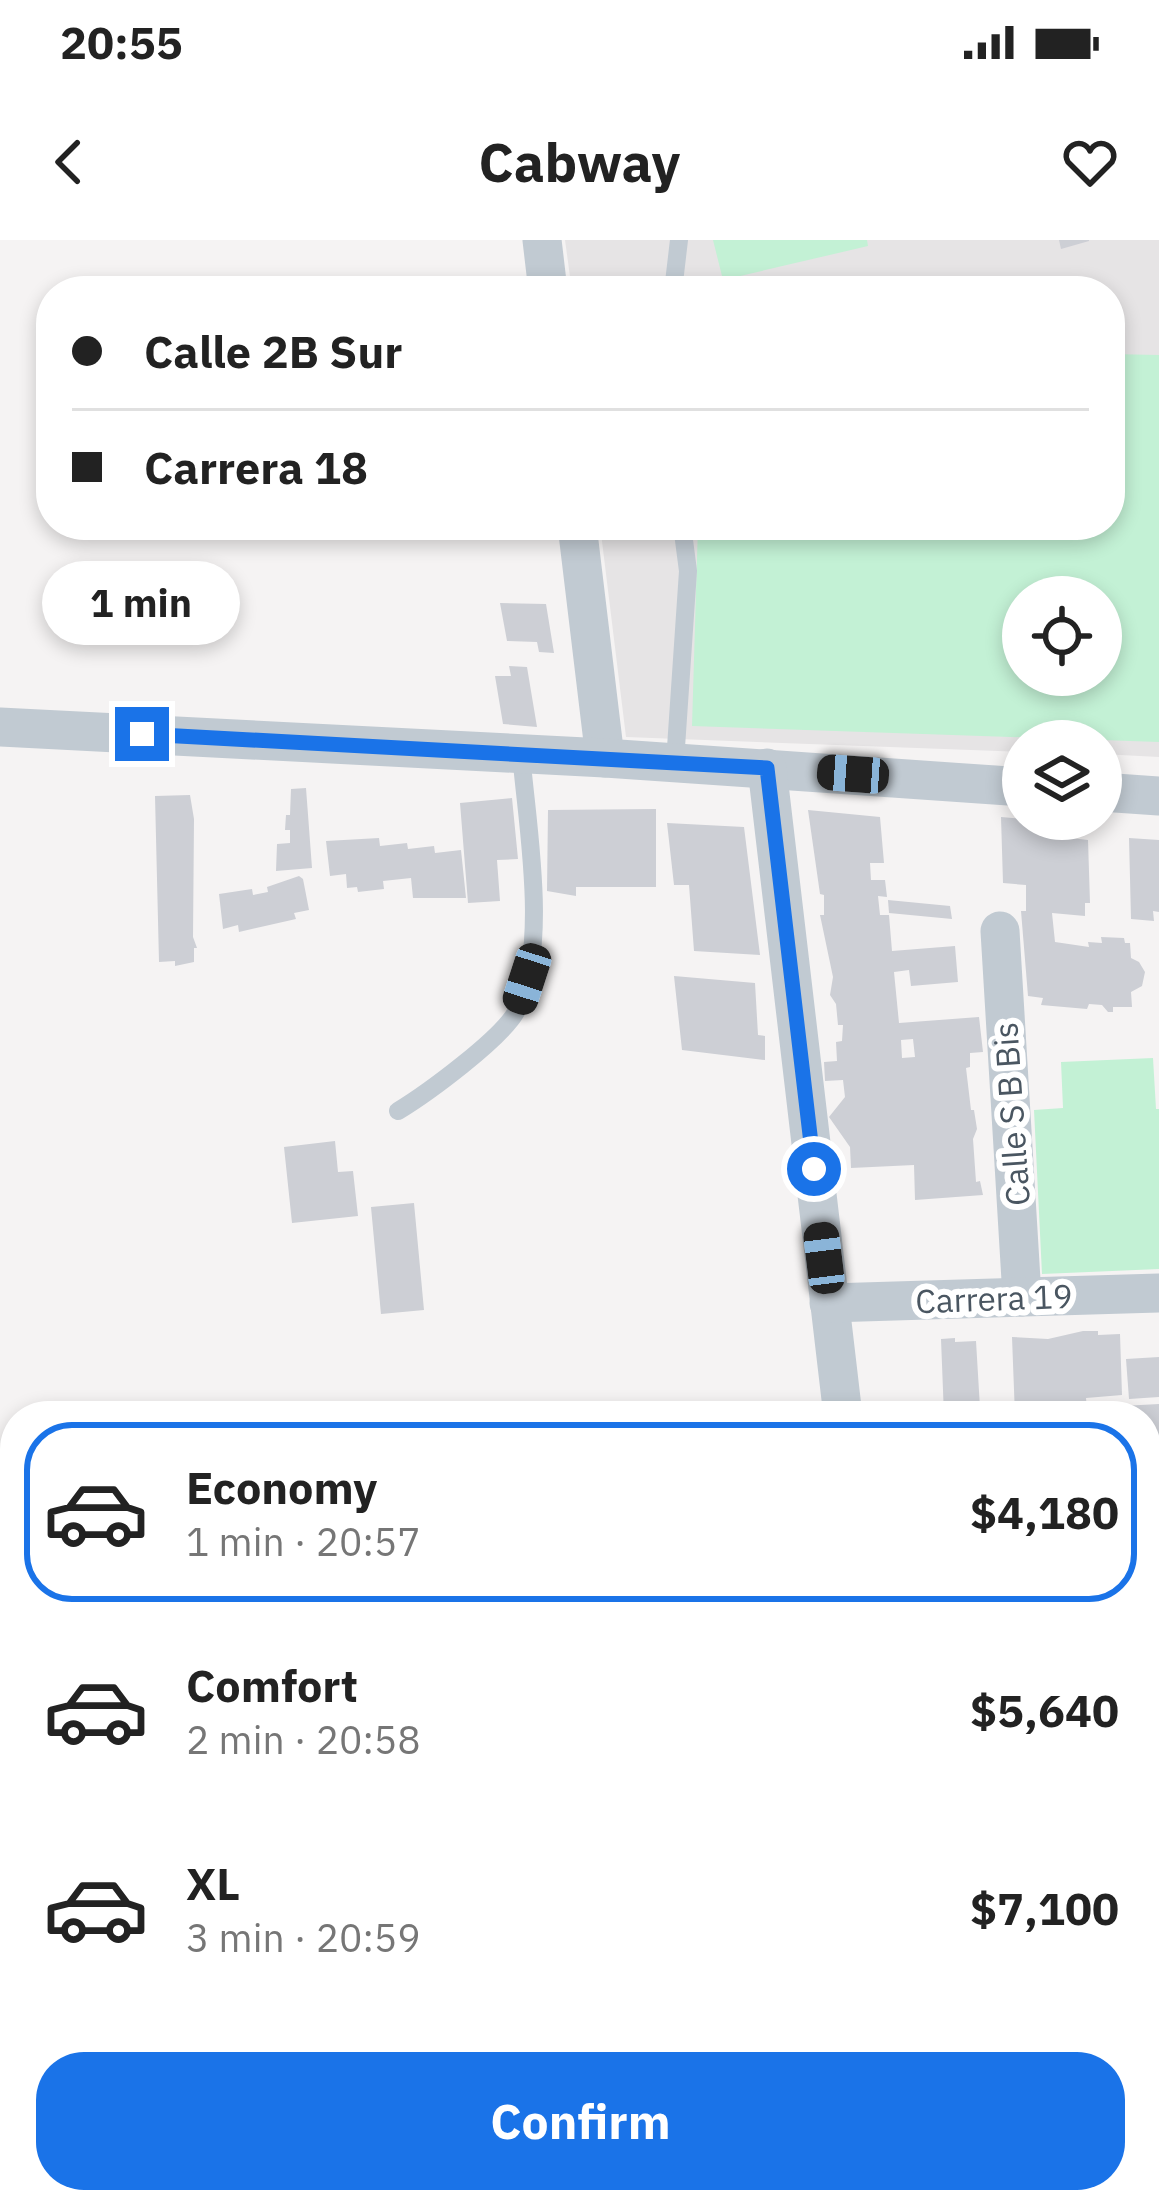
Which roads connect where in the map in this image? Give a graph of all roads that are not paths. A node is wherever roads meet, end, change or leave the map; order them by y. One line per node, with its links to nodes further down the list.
1 (542, 240): 3 (street)
2 (679, 240): 4 (lane)
3 (546, 276)
4 (675, 276)
5 (579, 540): 9 (street)
6 (684, 540): 10 (lane)
7 (0, 727): 8 (street)
8 (521, 753): 9 (street); 16 (lane)
9 (605, 758): 10 (street)
10 (675, 763): 11 (street)
11 (767, 768): 12 (street); 19 (street)
12 (1002, 785)
13 (1122, 793): 14 (street)
14 (1159, 796)
15 (1000, 931): 18 (street, Calle S B Bis)
16 (398, 1111)
17 (1159, 1293): 18 (street, Carrera 19)
18 (1022, 1297): 19 (street, Carrera 19)
19 (830, 1303): 20 (street)
20 (841, 1401)

